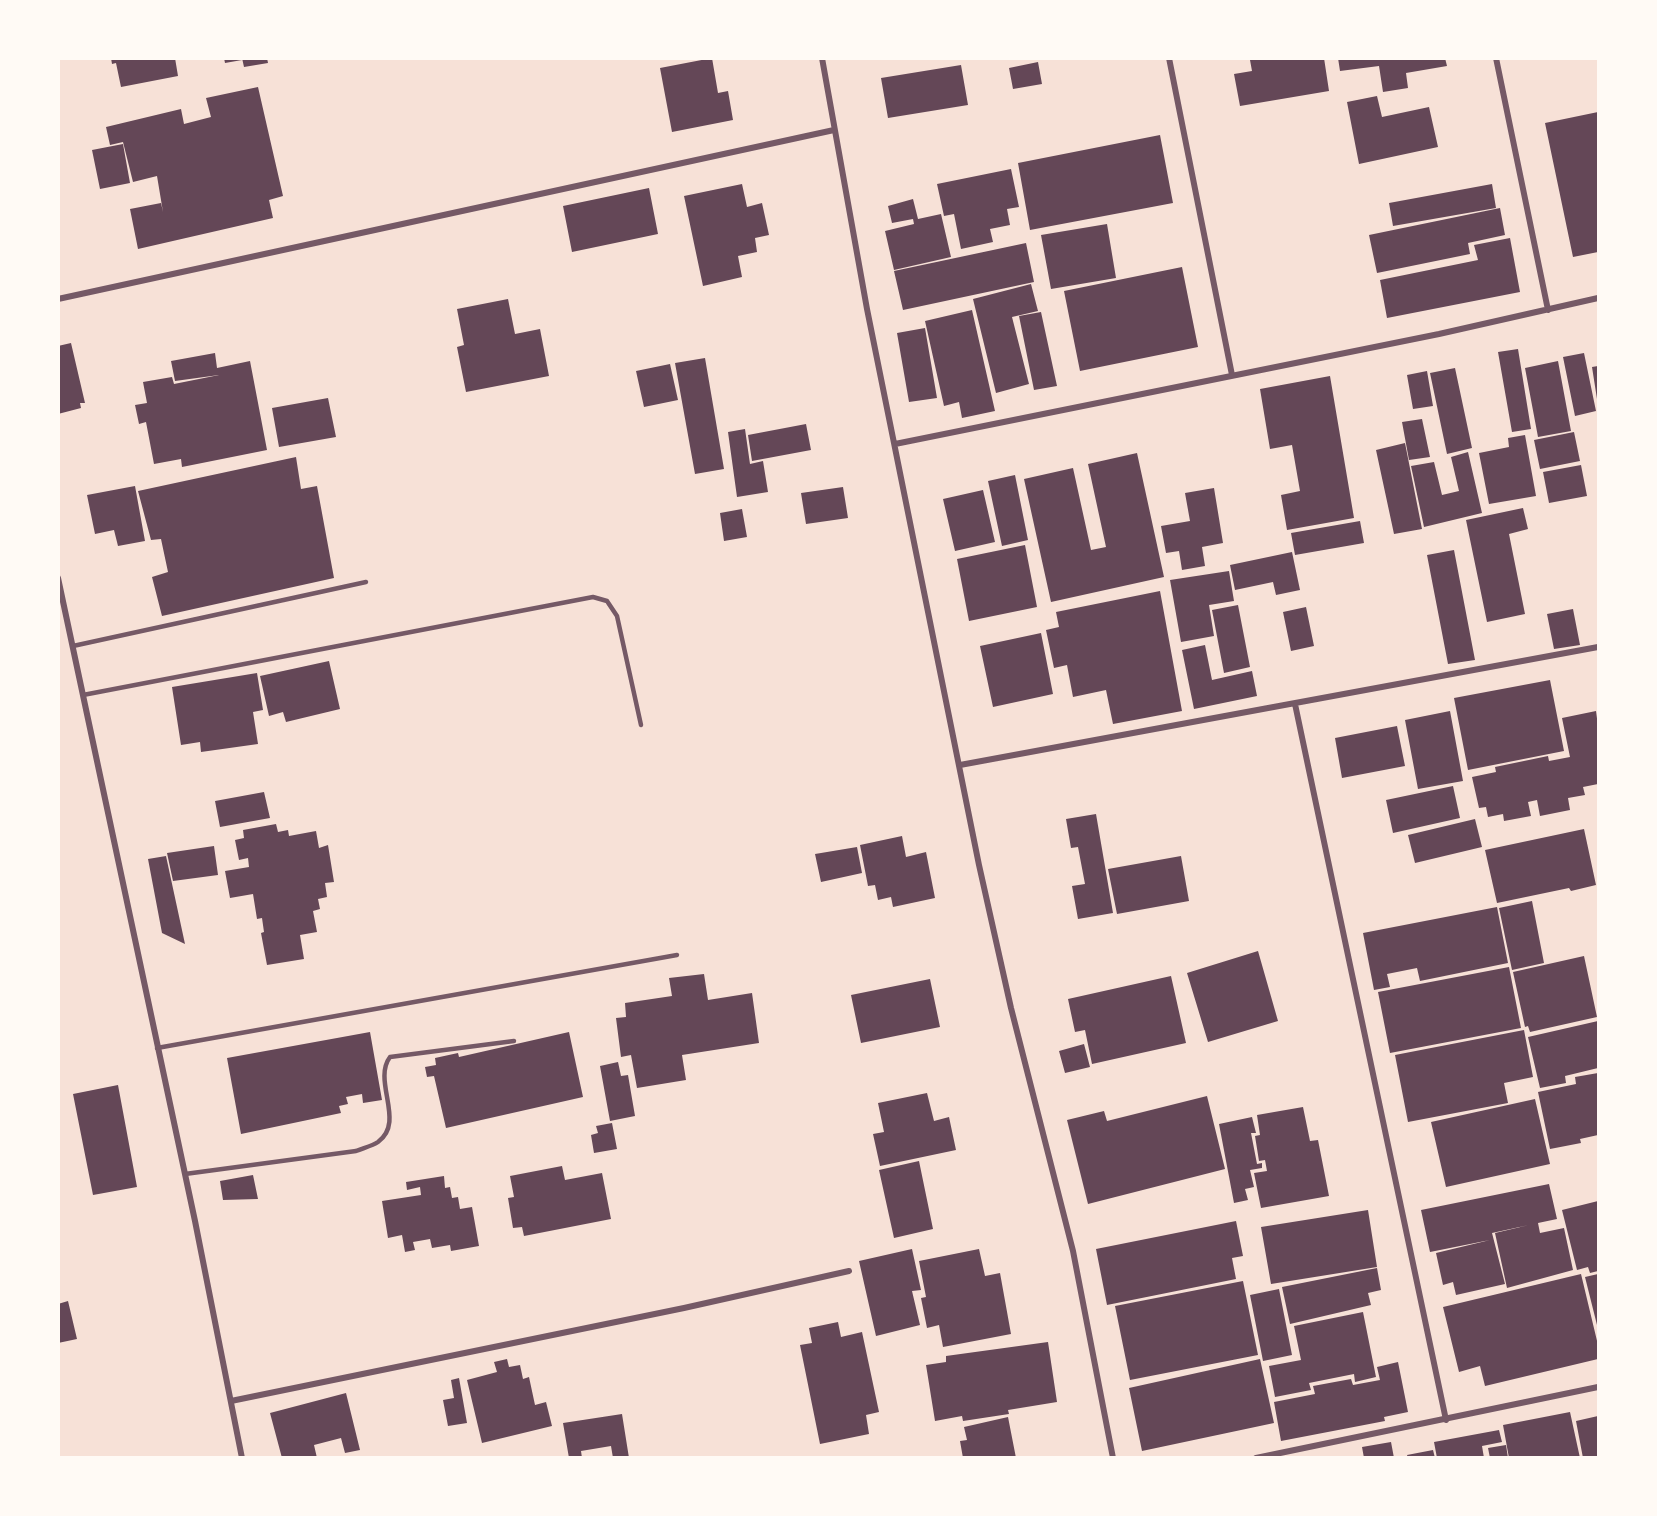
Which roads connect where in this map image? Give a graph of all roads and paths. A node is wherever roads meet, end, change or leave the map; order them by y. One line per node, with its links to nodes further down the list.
1 (822, 58): 4 (street)
2 (1169, 58): 8 (street)
3 (1496, 58): 7 (street)
4 (834, 130): 6 (street); 9 (street)
5 (1599, 298): 7 (street)
6 (58, 299)
7 (1548, 309): 8 (street)
8 (1232, 375): 9 (street)
9 (895, 444): 17 (street)
10 (58, 578): 12 (street)
11 (366, 582): 12 (lane)
12 (73, 646): 14 (street)
13 (1599, 647): 15 (street)
14 (84, 695): 16 (lane); 20 (street)
15 (1295, 704): 17 (street); 25 (street)
16 (641, 725)
17 (960, 765): 27 (street)
18 (676, 955): 20 (lane)
19 (514, 1041): 21 (lane)
20 (157, 1048): 21 (street)
21 (184, 1174): 24 (street)
22 (849, 1270): 24 (street)
23 (1599, 1387): 25 (street)
24 (231, 1401): 26 (street)
25 (1446, 1420): 28 (street)
26 (242, 1458)
27 (1113, 1458)
28 (1256, 1458)

